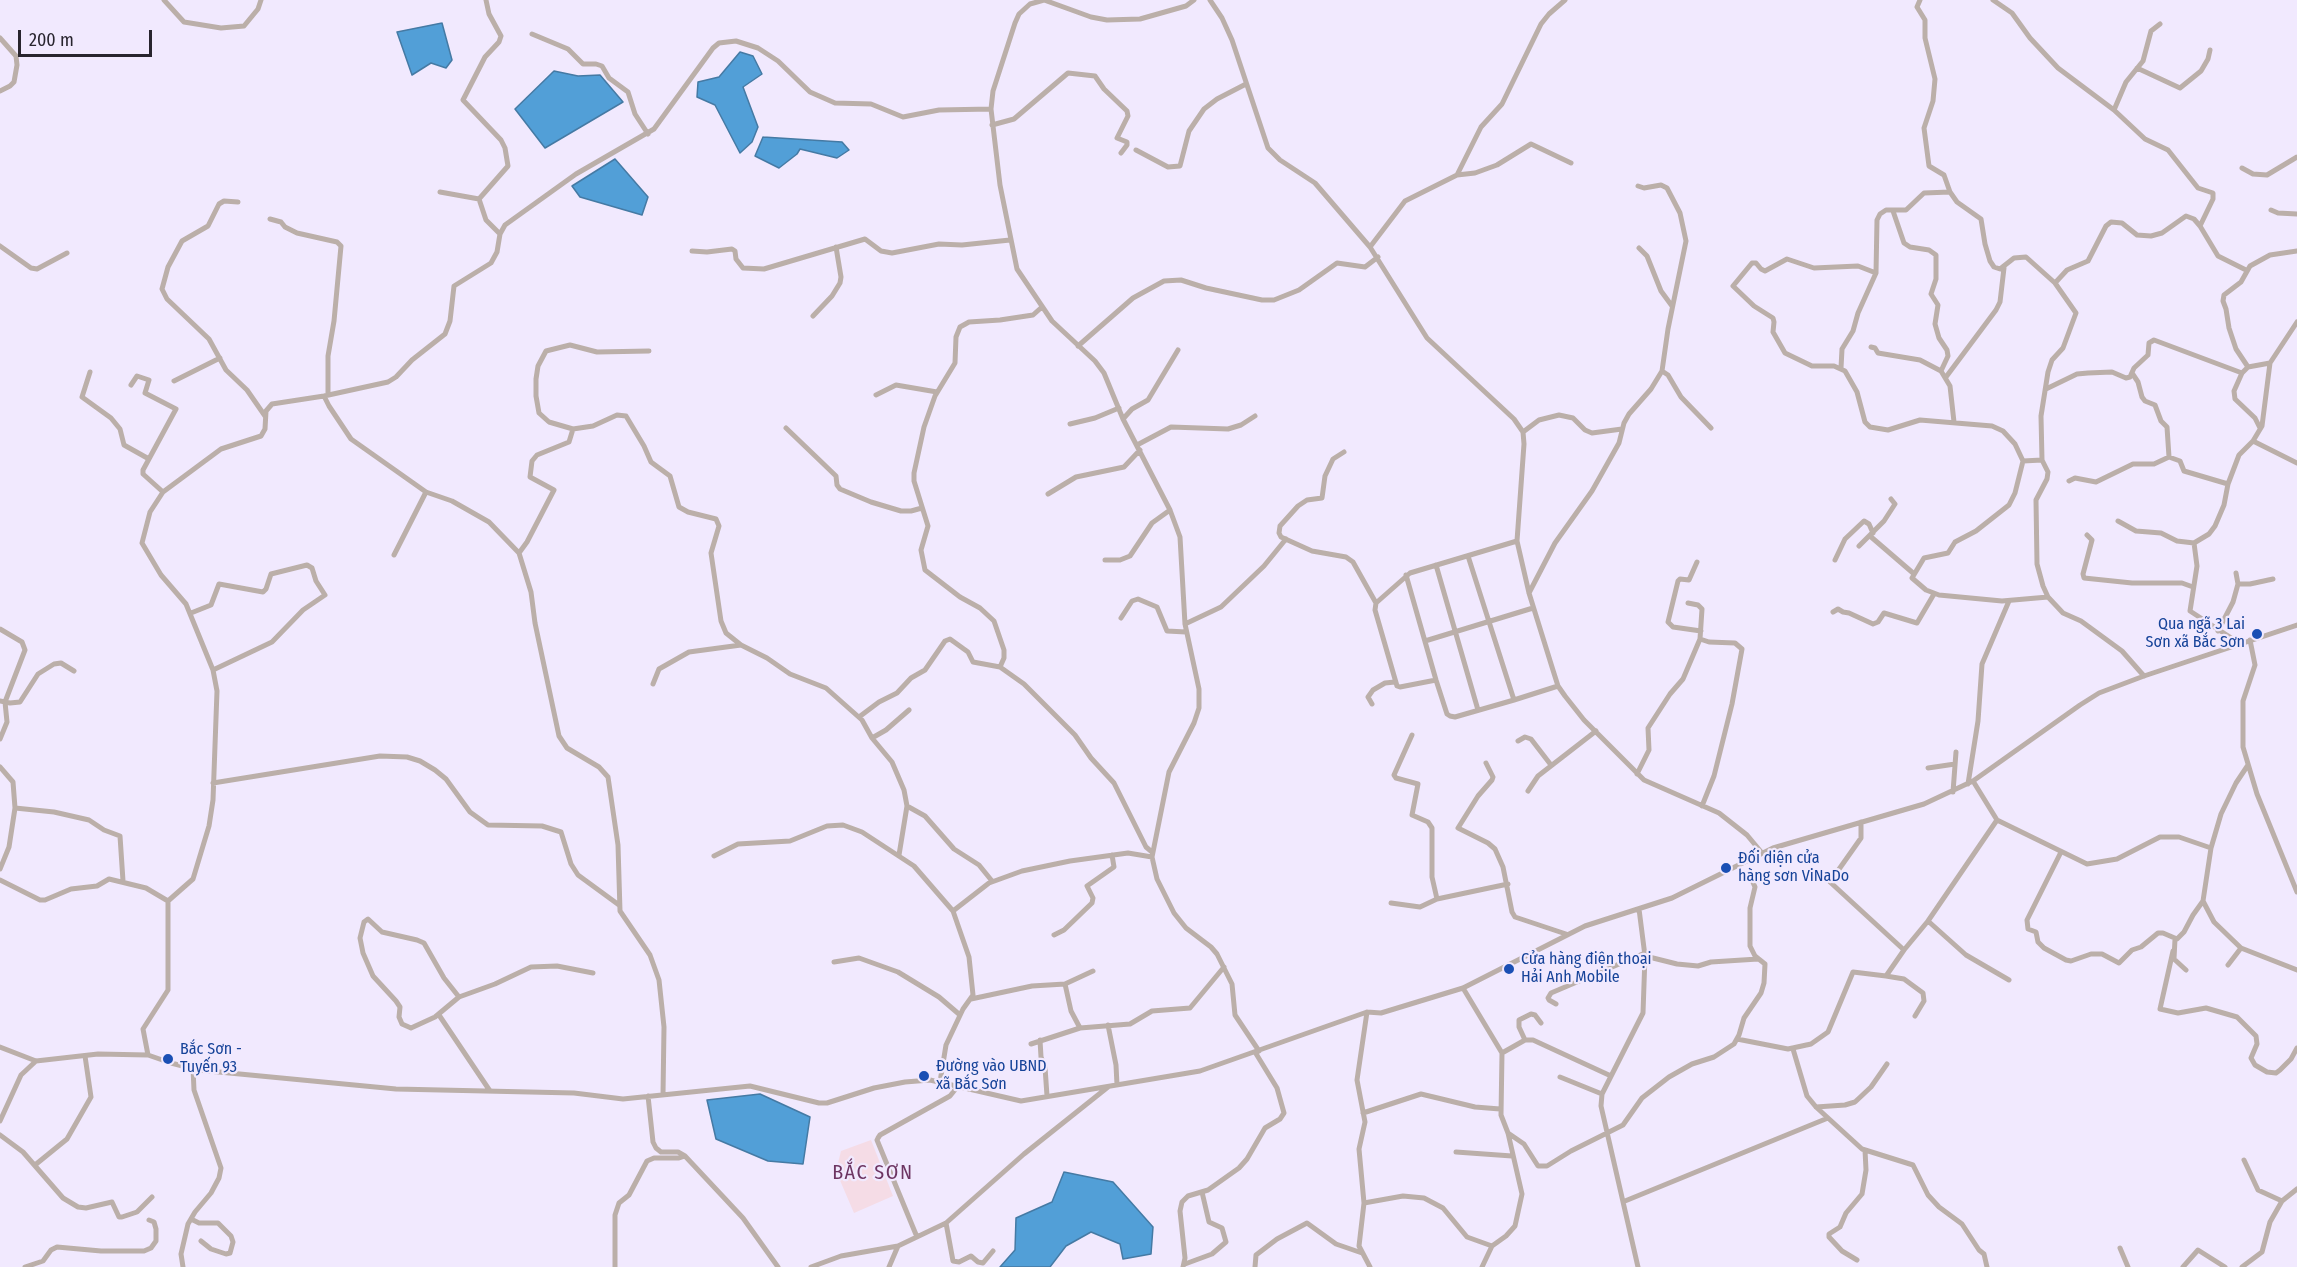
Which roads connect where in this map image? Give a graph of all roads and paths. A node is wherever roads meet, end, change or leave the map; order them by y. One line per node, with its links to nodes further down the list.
1 (164, 0): 2 (street)
2 (261, 0)
3 (486, 0): 30 (street)
4 (1043, 0): 5 (street); 17 (street)
5 (1194, 0)
6 (1210, 0): 15 (street)
7 (1565, 0): 26 (street)
8 (1920, 0): 29 (street)
9 (1993, 0): 18 (street)
10 (2160, 24): 14 (street)
11 (532, 34): 20 (street)
12 (0, 38): 16 (street)
13 (2210, 50): 14 (street)
14 (2137, 68): 18 (street)
15 (1246, 84): 21 (street); 41 (street)
16 (0, 91)
17 (990, 109): 19 (street); 20 (street)
18 (2114, 110): 36 (street)
19 (992, 125): 22 (street); 38 (street)
20 (648, 134): 37 (street)
21 (1136, 150)
22 (1121, 153)
23 (2297, 157): 25 (street)
24 (1571, 164): 26 (street)
25 (2242, 168)
26 (1457, 176): 41 (street)
27 (1638, 186): 51 (street)
28 (440, 192): 30 (street)
29 (1950, 192): 33 (street); 47 (street)
30 (479, 199): 37 (street)
31 (238, 202): 59 (street)
32 (2271, 210): 34 (street)
33 (1893, 211): 49 (street); 63 (street)
34 (2297, 214)
35 (270, 219): 73 (street)
36 (2200, 226): 48 (street); 50 (street)
37 (500, 234): 73 (street)
38 (1010, 240): 40 (street); 52 (street)
39 (0, 246): 45 (street)
40 (836, 247): 43 (street); 53 (street)
41 (1370, 247): 46 (street)
42 (1639, 248): 51 (street)
43 (692, 251)
44 (2297, 251): 48 (street)
45 (67, 254)
46 (1378, 257): 55 (street); 86 (street)
47 (2004, 268): 50 (street); 68 (street)
48 (2246, 270): 61 (street)
49 (1876, 273): 62 (street); 62 (street)
50 (2055, 283): 71 (street)
51 (1672, 306): 64 (street)
52 (1042, 307): 55 (street); 72 (street)
53 (813, 316)
54 (2297, 322): 60 (street)
55 (1078, 346): 75 (street)
56 (1871, 347): 63 (street)
57 (1179, 350): 78 (street)
58 (649, 351): 83 (street)
59 (220, 358): 69 (street); 76 (street)
60 (2270, 363): 61 (street); 85 (street)
61 (2248, 367): 67 (street)
62 (1841, 368): 79 (street)
63 (1941, 370): 68 (street)
64 (1662, 371): 82 (street); 84 (street)
65 (90, 372): 91 (street)
66 (2132, 373): 67 (street); 71 (street); 90 (street)
67 (2242, 373): 85 (street)
68 (1946, 377): 79 (street)
69 (174, 381)
70 (131, 385): 91 (street)
71 (2046, 389): 92 (street)
72 (937, 392): 74 (street); 101 (street)
73 (326, 395): 76 (street); 98 (street)
74 (876, 395)
75 (1119, 408): 78 (street); 80 (street)
76 (265, 416): 97 (street)
77 (1255, 416): 88 (street)
78 (1123, 419): 88 (street)
79 (1954, 422): 93 (street)
80 (1070, 424)
81 (786, 428): 101 (street)
82 (1711, 428)
83 (573, 429): 110 (street); 144 (street)
84 (1622, 429): 86 (street); 123 (street)
85 (2260, 429): 87 (street)
86 (1523, 432): 107 (street)
87 (2253, 441): 94 (street); 96 (street)
88 (1138, 447): 99 (street); 102 (street)
89 (1344, 452): 106 (street)
90 (2169, 457): 95 (street); 96 (street)
91 (149, 459): 97 (street)
92 (2042, 460): 93 (street); 125 (street)
93 (2023, 461): 117 (street)
94 (2297, 463)
95 (2069, 481)
96 (2228, 484): 108 (street)
97 (163, 492): 131 (street)
98 (426, 492): 110 (street); 111 (street)
99 (1048, 494)
100 (1891, 499): 104 (street)
101 (922, 508): 146 (street)
102 (1170, 510): 113 (street); 134 (street)
103 (2118, 521): 108 (street)
104 (1872, 534): 109 (street); 114 (street); 117 (street)
105 (2087, 536): 122 (street)
106 (1286, 539): 127 (street); 134 (street)
107 (1517, 541): 112 (street); 123 (street)
108 (2194, 543): 122 (street)
109 (1858, 546)
110 (519, 553): 200 (street)
111 (394, 555)
112 (1468, 556): 116 (street); 133 (street)
113 (1105, 560)
114 (1835, 560)
115 (1697, 562): 137 (street)
116 (1436, 565): 119 (street); 140 (street)
117 (1913, 573): 124 (street)
118 (2235, 573): 121 (street)
119 (1406, 575): 127 (street); 143 (street)
120 (2273, 579): 121 (street)
121 (2238, 584): 138 (street)
122 (2193, 587): 138 (street)
123 (1529, 593): 129 (street)
124 (1934, 594): 126 (street); 130 (street)
125 (2048, 597): 126 (street); 149 (street)
126 (2008, 601): 173 (street)
127 (1376, 603): 151 (street)
128 (1688, 603): 137 (street)
129 (1533, 608): 133 (street); 153 (street)
130 (1833, 612)
131 (191, 613): 147 (street); 147 (street)
132 (1121, 618): 139 (street)
133 (1490, 621): 140 (street); 154 (street)
134 (1185, 624): 139 (street)
135 (2297, 625): 142 (street)
136 (0, 629): 155 (street)
137 (1701, 631): 141 (street)
138 (2218, 631): 145 (street)
139 (1186, 632): 185 (street)
140 (1456, 632): 143 (street); 158 (street)
141 (1700, 639): 172 (street); 178 (street)
142 (2250, 640): 145 (street); 169 (street)
143 (1425, 641): 150 (street)
144 (741, 645): 152 (street); 159 (street)
145 (2242, 645): 149 (street)
146 (1000, 667): 159 (street); 185 (street)
147 (213, 670): 174 (street)
148 (74, 671): 155 (street)
149 (2144, 676): 173 (street)
150 (1436, 680): 151 (street); 158 (street)
151 (1395, 682): 156 (street)
152 (653, 684)
153 (1558, 686): 154 (street); 160 (street)
154 (1514, 700): 158 (street)
155 (2, 702): 163 (street)
156 (1372, 704)
157 (909, 710): 162 (street)
158 (1478, 710)
159 (860, 717): 162 (street)
160 (1596, 731): 168 (street); 172 (street)
161 (1412, 735): 196 (street)
162 (872, 738): 177 (street)
163 (0, 739)
164 (1518, 741): 168 (street)
165 (1956, 752): 167 (street)
166 (1486, 763): 194 (street)
167 (1955, 764): 171 (street); 176 (street)
168 (1551, 765): 175 (street)
169 (2248, 765): 182 (street); 195 (street)
170 (0, 767): 179 (street)
171 (1928, 768)
172 (1637, 774): 178 (street)
173 (1971, 782): 176 (street); 180 (street)
174 (213, 783): 197 (street); 200 (street)
175 (1528, 791)
176 (1953, 792): 181 (street)
177 (907, 806): 186 (street); 193 (street)
178 (1702, 806): 184 (street)
179 (15, 808): 189 (street); 192 (street)
180 (1997, 820): 183 (street); 203 (street)
181 (1861, 822): 184 (street); 208 (street)
182 (2211, 848): 183 (street); 198 (street)
183 (2061, 852): 206 (street)
184 (1762, 853): 201 (street)
185 (1152, 854): 187 (street); 214 (street)
186 (899, 855): 188 (street); 202 (street)
187 (1112, 855): 193 (street); 205 (street)
188 (714, 856)
189 (0, 869)
190 (0, 880): 192 (street)
191 (1752, 880): 211 (street)
192 (123, 881): 197 (street)
193 (992, 881): 202 (street)
194 (1508, 884): 196 (street); 204 (street)
195 (2297, 892)
196 (1437, 899): 199 (street)
197 (168, 901): 242 (street)
198 (2203, 901): 206 (street); 207 (street)
199 (1391, 903)
200 (619, 905): 255 (street)
201 (1639, 909): 204 (street); 210 (street)
202 (953, 911): 224 (street)
203 (1928, 921): 208 (street); 220 (street)
204 (1566, 934): 222 (street)
205 (1054, 935)
206 (2175, 939): 209 (street)
207 (2241, 948): 213 (street); 216 (street)
208 (1904, 950): 219 (street)
209 (2173, 951): 215 (street); 238 (street)
210 (1645, 954): 211 (street); 225 (street); 247 (street)
211 (1758, 959): 233 (street)
212 (834, 962): 228 (street)
213 (2229, 965)
214 (1224, 967): 231 (street); 240 (street)
215 (2186, 970)
216 (2297, 970)
217 (1093, 971): 221 (street)
218 (593, 973): 223 (street)
219 (1886, 976): 229 (street); 239 (street)
220 (2009, 980)
221 (1065, 984): 224 (street); 232 (street)
222 (1463, 988): 226 (street); 241 (street)
223 (459, 997): 227 (street); 227 (street)
224 (970, 999): 228 (street)
225 (1556, 1004)
226 (1367, 1012): 240 (street); 260 (street)
227 (439, 1015): 253 (street)
228 (960, 1015): 249 (street)
229 (1915, 1016)
230 (1541, 1023): 235 (street)
231 (1108, 1025): 232 (street); 250 (street)
232 (1080, 1028): 234 (street)
233 (1737, 1039): 239 (street); 263 (street)
234 (1040, 1040): 236 (street); 257 (street)
235 (1526, 1040): 241 (street); 247 (street)
236 (1031, 1044)
237 (0, 1047): 244 (street)
238 (2297, 1048)
239 (1792, 1049): 258 (street)
240 (1257, 1051): 250 (street); 273 (street)
241 (1502, 1053): 259 (street)
242 (148, 1055): 243 (street); 246 (street)
243 (85, 1056): 244 (street); 271 (street)
244 (36, 1061): 262 (street)
245 (1887, 1064): 258 (street)
246 (193, 1068): 253 (street); 278 (street)
247 (1611, 1076): 254 (street)
248 (1560, 1077): 254 (street)
249 (940, 1082): 251 (street); 255 (street)
250 (1117, 1085): 252 (street)
251 (958, 1086): 257 (street); 281 (street)
252 (1109, 1086): 257 (street); 280 (street)
253 (490, 1091): 256 (street)
254 (1602, 1094): 263 (street)
255 (663, 1095): 256 (street)
256 (648, 1096): 268 (street)
257 (1047, 1096)
258 (1816, 1107): 261 (street)
259 (1500, 1109): 260 (street); 264 (street)
260 (1363, 1113): 277 (street)
261 (1828, 1118): 266 (street); 275 (street)
262 (0, 1121)
263 (1609, 1132): 264 (street); 275 (street)
264 (1508, 1133): 269 (street)
265 (0, 1135): 271 (street)
266 (1866, 1150): 288 (street); 302 (street)
267 (1456, 1152): 269 (street)
268 (685, 1156): 294 (street); 295 (street)
269 (1512, 1156): 284 (street)
270 (2244, 1160): 276 (street)
271 (35, 1165): 274 (street)
272 (2297, 1189): 276 (street)
273 (1202, 1192): 290 (street); 290 (street)
274 (152, 1197)
275 (1624, 1201): 301 (street)
276 (2282, 1201): 306 (street)
277 (1364, 1203): 284 (street); 287 (street)
278 (191, 1219): 282 (street); 293 (street)
279 (149, 1220): 289 (street)
280 (946, 1224): 281 (street); 286 (street)
281 (917, 1237): 283 (street)
282 (201, 1241)
283 (898, 1246): 296 (street); 297 (street)
284 (1492, 1246): 300 (street)
285 (2120, 1248): 303 (street)
286 (993, 1251)
287 (1362, 1253): 298 (street); 299 (street)
288 (1857, 1260)
289 (43, 1261): 291 (street); 292 (street)
290 (1184, 1265)
291 (25, 1267)
292 (48, 1267)
293 (183, 1267)
294 (615, 1267)
295 (778, 1267)
296 (811, 1267)
297 (889, 1267)
298 (1256, 1267)
299 (1370, 1267)
300 (1482, 1267)
301 (1638, 1267)
302 (1987, 1267)
303 (2128, 1267)
304 (2183, 1267): 305 (street)
305 (2224, 1267)
306 (2242, 1267)

